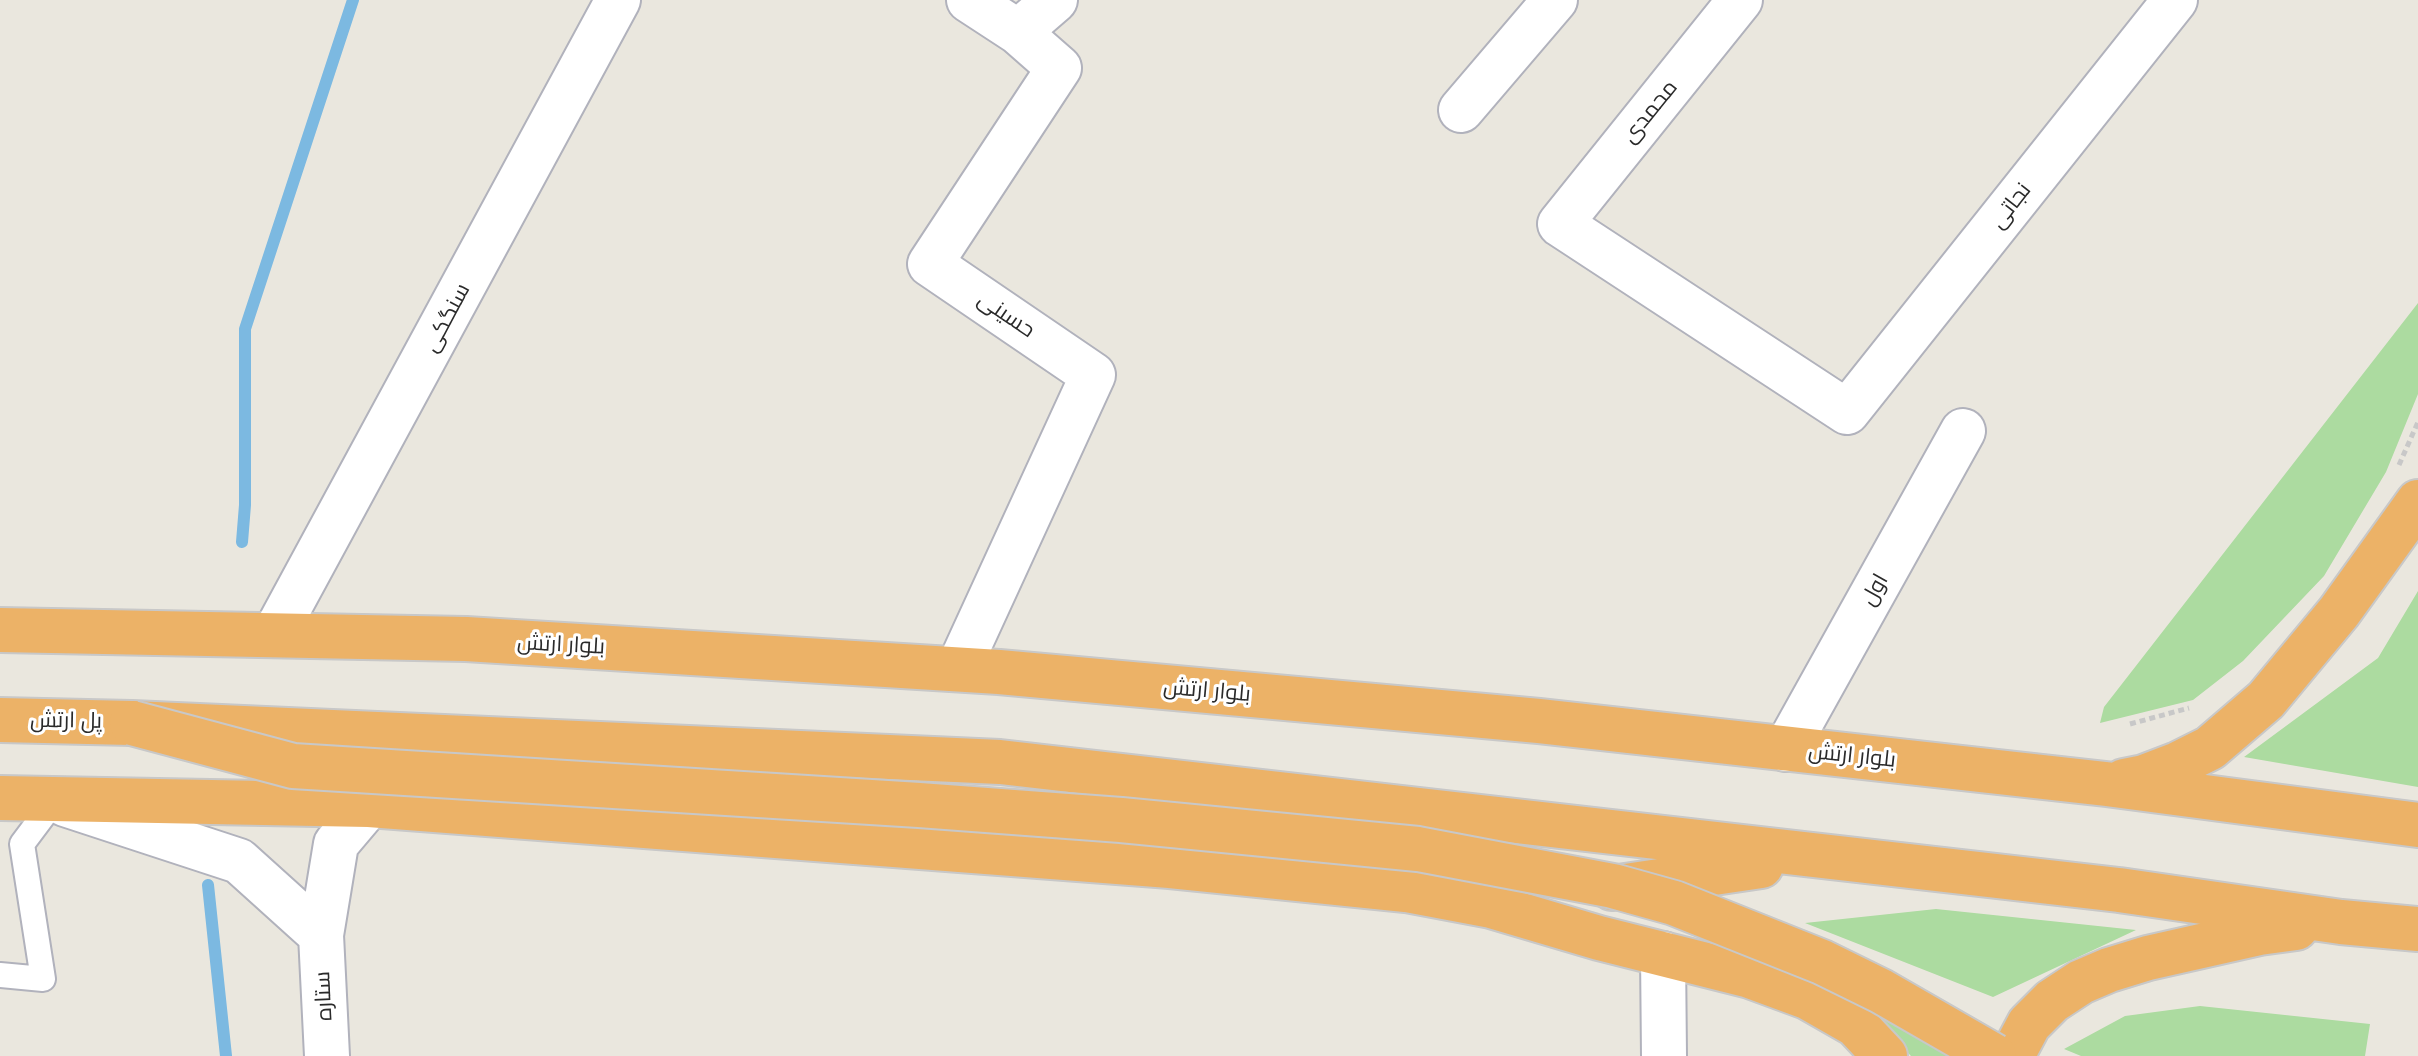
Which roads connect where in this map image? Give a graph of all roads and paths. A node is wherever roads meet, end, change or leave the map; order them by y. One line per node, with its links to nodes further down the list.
1 (618, 0): 13 (street, سنگکی)
2 (969, 0): 7 (street)
3 (1055, 0): 7 (street)
4 (1555, 0): 8 (street)
5 (1740, 0): 9 (street, محمدی)
6 (2175, 0): 9 (street, نجاتی)
7 (1018, 32): 14 (street, حسینی)
8 (1461, 110)
9 (1847, 412)
10 (1963, 431): 17 (street, اول)
11 (2418, 502): 18 (highway)
12 (0, 630): 13 (highway, بلوار ارتش)
13 (274, 635): 14 (highway, بلوار ارتش)
14 (958, 669): 17 (highway, بلوار ارتش)
15 (0, 720): 16 (highway, پل ارتش)
16 (132, 723): 23 (highway); 33 (highway, bridge)
17 (1786, 749): 18 (highway, بلوار ارتش)
18 (2106, 784): 22 (highway, بلوار ارتش)
19 (0, 798): 20 (highway)
20 (55, 800): 21 (highway); 27 (street); 29 (lane)
21 (369, 805): 24 (highway); 27 (street, ستاره)
22 (2413, 824)
23 (1820, 857): 24 (highway); 25 (highway)
24 (1491, 906): 28 (highway)
25 (2341, 922): 26 (highway); 34 (highway)
26 (2409, 928)
27 (321, 935): 30 (street, ستاره)
28 (1663, 954): 31 (street); 32 (highway)
29 (0, 975)
30 (327, 1056)
31 (1664, 1056)
32 (1885, 1056)
33 (1994, 1056)
34 (2012, 1056)

